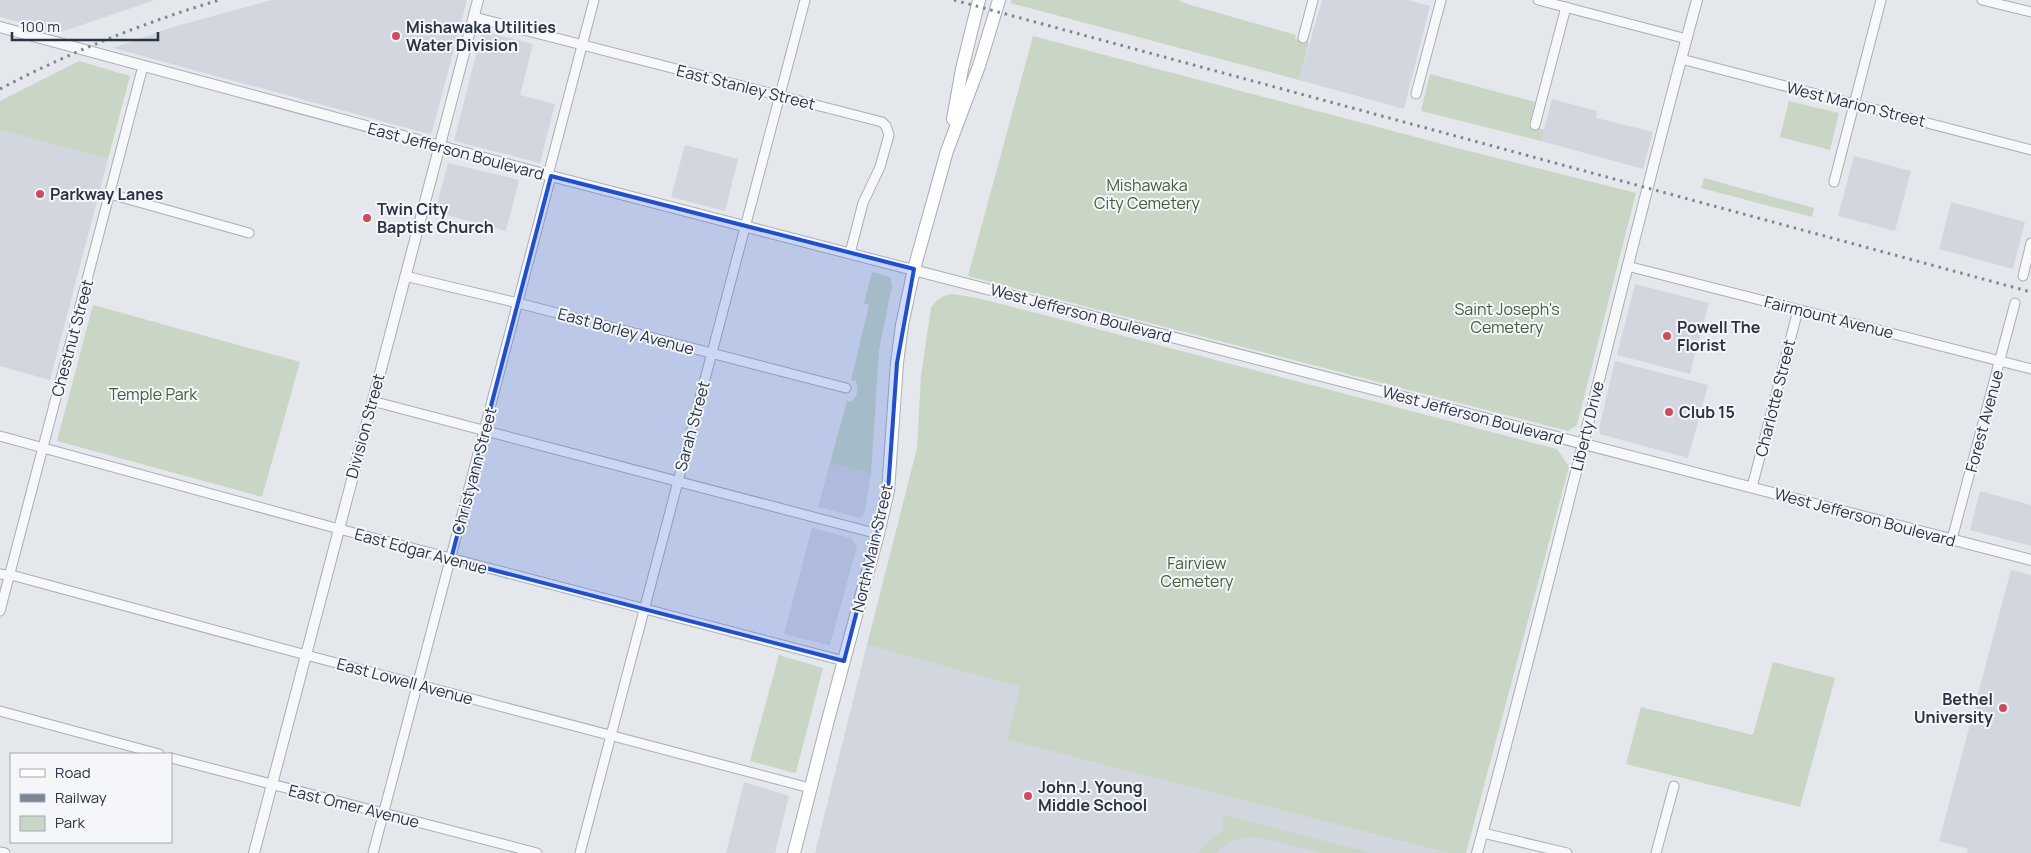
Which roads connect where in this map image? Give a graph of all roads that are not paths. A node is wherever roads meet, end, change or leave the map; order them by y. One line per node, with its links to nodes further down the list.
1 (478, 0): 14 (street, Division Street)
2 (594, 0): 18 (street, Christyann Street)
3 (805, 0): 22 (street, Sarah Street)
4 (979, 0): 27 (main road, North Main Street)
5 (999, 0): 27 (main road, North Main Street)
6 (1313, 0): 16 (street)
7 (1441, 0): 21 (street)
8 (1538, 0): 12 (street)
9 (1697, 0): 17 (street, Liberty Drive)
10 (1882, 0): 23 (street)
11 (1982, 0): 13 (street)
12 (1566, 7): 17 (street); 24 (street)
13 (2031, 12)
14 (474, 17): 18 (street, East Stanley Street); 25 (street, Division Street)
15 (0, 27): 20 (street, East Jefferson Boulevard)
16 (1303, 38)
17 (1687, 39): 19 (street, Liberty Drive)
18 (582, 45): 22 (street, East Stanley Street); 28 (street, Christyann Street)
19 (1682, 59): 23 (street, West Marion Street); 35 (street, Liberty Drive)
20 (143, 66): 25 (street, East Jefferson Boulevard); 30 (street, Chestnut Street)
21 (1416, 94)
22 (780, 96): 31 (street, Sarah Street); 34 (street, East Stanley Street)
23 (1854, 104): 26 (street, West Marion Street); 29 (street)
24 (1536, 125)
25 (440, 146): 28 (street, East Jefferson Boulevard); 37 (street, Division Street)
26 (2031, 150)
27 (947, 151): 36 (main road, North Main Street)
28 (550, 176): 31 (street, East Jefferson Boulevard); 39 (street, Christyann Street)
29 (1834, 182)
30 (110, 194): 32 (street); 50 (street, Chestnut Street)
31 (746, 227): 34 (street, East Jefferson Boulevard); 42 (street, Sarah Street)
32 (249, 233)
33 (2031, 243): 38 (street)
34 (850, 253): 36 (street, East Jefferson Boulevard)
35 (1627, 266): 41 (street, Fairmount Avenue); 49 (street, Liberty Drive)
36 (914, 269): 49 (street, West Jefferson Boulevard); 54 (main road, North Main Street)
37 (405, 276): 39 (street, East Borley Avenue); 46 (street, Division Street)
38 (2023, 276)
39 (518, 303): 42 (street, East Borley Avenue); 47 (street, Christyann Street)
40 (2015, 303): 43 (street, Forest Avenue)
41 (1798, 310): 43 (street, Fairmount Avenue); 52 (street, Charlotte Street)
42 (711, 353): 45 (street, East Borley Avenue); 51 (street, Sarah Street)
43 (2000, 360): 44 (street, Fairmount Avenue); 55 (street, Forest Avenue)
44 (2031, 369)
45 (846, 388)
46 (372, 401): 47 (street); 53 (street, Division Street)
47 (484, 430): 51 (street); 56 (street, Christyann Street)
48 (0, 436): 50 (street, East Edgar Avenue)
49 (1583, 443): 52 (street, West Jefferson Boulevard); 72 (street, Liberty Drive)
50 (43, 447): 53 (street, East Edgar Avenue); 58 (street, Chestnut Street)
51 (678, 481): 54 (street); 59 (street, Sarah Street)
52 (1752, 487): 55 (street, West Jefferson Boulevard)
53 (339, 529): 56 (street, East Edgar Avenue); 61 (street, Division Street)
54 (878, 534): 62 (main road, North Main Street)
55 (1952, 540): 57 (street, West Jefferson Boulevard)
56 (450, 559): 59 (street, East Edgar Avenue); 63 (street, Christyann Street)
57 (2031, 560)
58 (5, 574): 60 (street, Chestnut Street); 61 (street, East Lowell Avenue)
59 (644, 609): 62 (street, East Edgar Avenue); 65 (street, Sarah Street)
60 (0, 610)
61 (306, 655): 63 (street, East Lowell Avenue); 68 (street, Division Street)
62 (844, 661): 70 (main road, North Main Street)
63 (417, 685): 65 (street, East Lowell Avenue); 71 (street, Christyann Street)
64 (0, 711): 66 (street)
65 (611, 735): 70 (street, East Lowell Avenue); 78 (street, Sarah Street)
66 (155, 753)
67 (172, 758): 68 (street, East Omer Avenue)
68 (272, 785): 71 (street, East Omer Avenue); 75 (street, Division Street)
69 (1674, 786): 82 (street)
70 (810, 788): 79 (main road, North Main Street)
71 (383, 813): 76 (street, Christyann Street); 77 (street, East Omer Avenue)
72 (1483, 833): 80 (street, Liberty Drive); 81 (street)
73 (0, 852): 74 (street)
74 (5, 853)
75 (254, 853)
76 (373, 853)
77 (537, 853)
78 (580, 853)
79 (794, 853)
80 (1477, 853)
81 (1567, 853)
82 (1656, 853)

